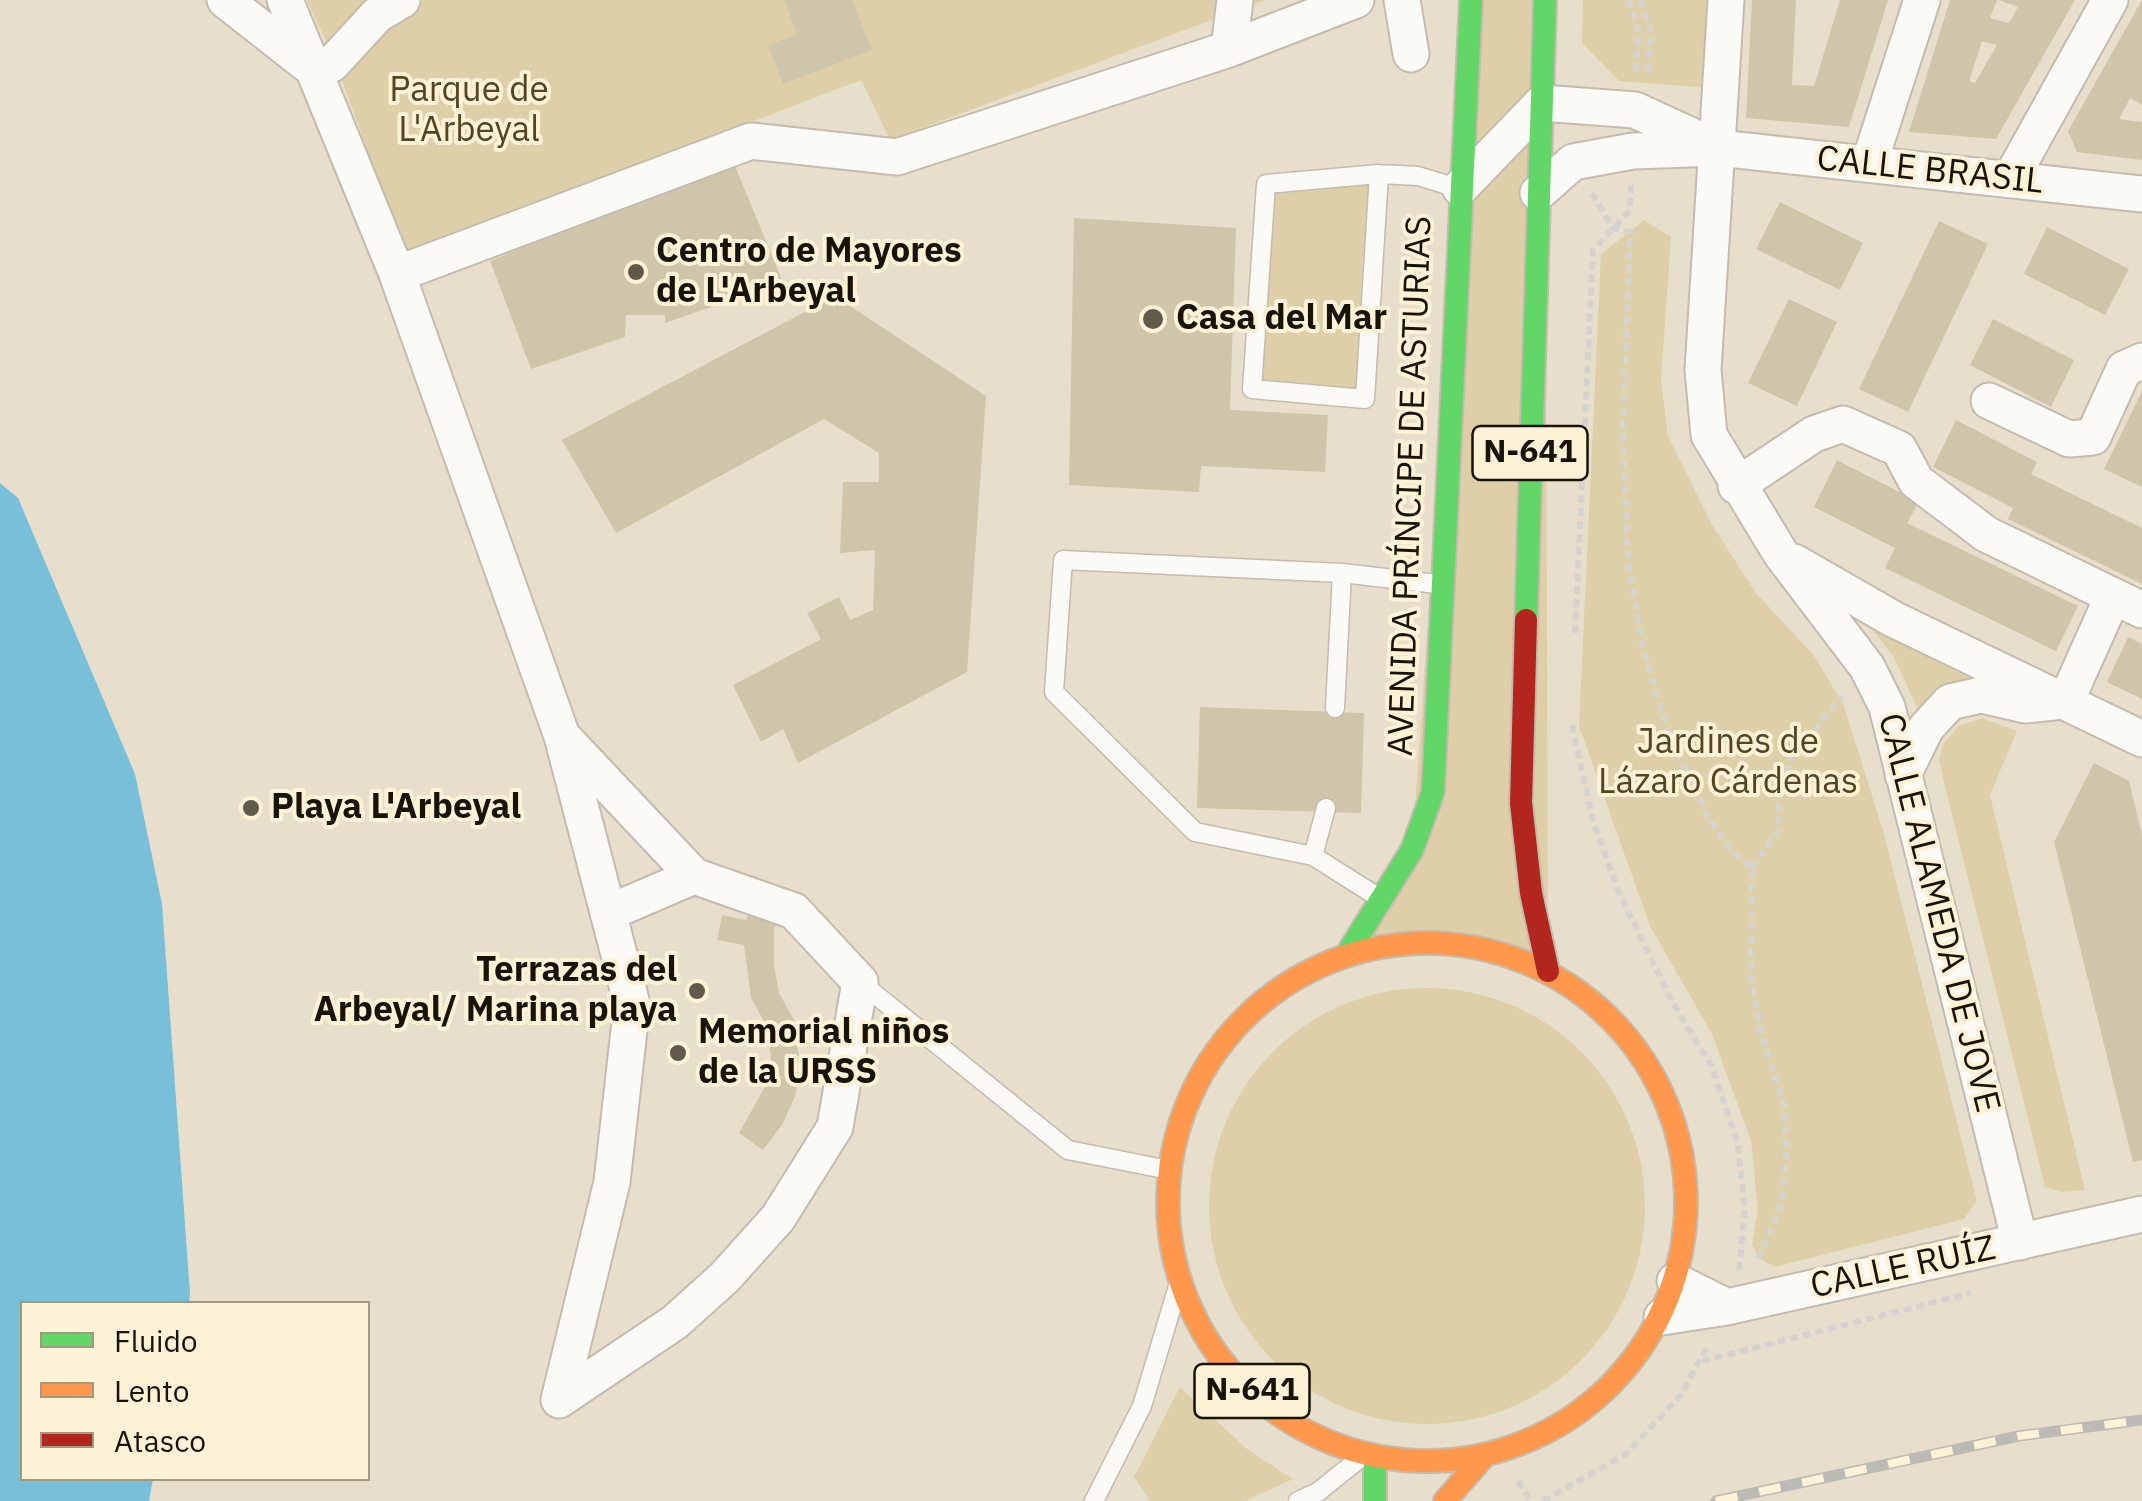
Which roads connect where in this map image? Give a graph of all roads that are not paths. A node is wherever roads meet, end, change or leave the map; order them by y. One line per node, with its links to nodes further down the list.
1 (225, 0): 14 (street)
2 (285, 0): 14 (street)
3 (402, 0): 14 (street)
4 (1234, 0): 12 (street)
5 (1356, 0): 12 (street)
6 (1402, 0): 13 (street)
7 (1470, 0): 20 (main road, AVENIDA PRÍNCIPE DE ASTURIAS)
8 (1545, 0): 15 (main road, N-641)
9 (1726, 0): 16 (street, CALLE ALAMEDA DE JOVE)
10 (1922, 0): 17 (street)
11 (2110, 0): 19 (street)
12 (1229, 48): 23 (street)
13 (1412, 54)
14 (313, 69): 23 (street)
15 (1542, 102): 16 (street, CALLE BRASIL); 20 (street); 21 (main road, N-641)
16 (1719, 148): 17 (street, CALLE BRASIL); 21 (street, CALLE BRASIL); 26 (street, CALLE ALAMEDA DE JOVE)
17 (1869, 164): 19 (street, CALLE BRASIL)
18 (1379, 174): 18 (lane); 20 (lane)
19 (2010, 180): 22 (street, CALLE BRASIL)
20 (1459, 188): 29 (main road, AVENIDA PRÍNCIPE DE ASTURIAS / N-641)
21 (1538, 193): 42 (main road, N-641)
22 (2142, 194)
23 (396, 274): 33 (street)
24 (2142, 361): 25 (street)
25 (1989, 401)
26 (1736, 486): 27 (street, CALLE ALAMEDA DE JOVE); 30 (street)
27 (1780, 554): 31 (street); 35 (street, CALLE ALAMEDA DE JOVE)
28 (1342, 573): 29 (lane); 32 (lane); 37 (lane)
29 (1442, 585): 39 (main road, AVENIDA PRÍNCIPE DE ASTURIAS / N-641)
30 (2128, 603): 31 (street)
31 (2066, 701): 34 (street); 35 (street)
32 (1335, 708)
33 (562, 736): 38 (street); 40 (street)
34 (2142, 740)
35 (1903, 775): 46 (street, CALLE ALAMEDA DE JOVE)
36 (1326, 808): 37 (lane)
37 (1314, 856): 39 (lane)
38 (694, 876): 40 (street); 43 (street)
39 (1384, 901): 41 (main road, AVENIDA PRÍNCIPE DE ASTURIAS / N-641)
40 (608, 912): 43 (street)
41 (1347, 954): 42 (main road, N-641); 44 (main road, N-641)
42 (1548, 972): 47 (main road, N-641)
43 (860, 982): 44 (lane)
44 (1169, 1170): 48 (main road, N-641)
45 (2142, 1214): 46 (street, CALLE RUÍZ)
46 (2020, 1242): 49 (street, CALLE RUÍZ)
47 (1675, 1281): 49 (street); 50 (main road, N-641)
48 (1179, 1283): 52 (main road, N-641); 53 (lane)
49 (1727, 1306): 50 (street, CALLE RUÍZ)
50 (1662, 1317): 51 (main road, N-641)
51 (1486, 1454): 52 (main road, N-641); 56 (main road)
52 (1369, 1456): 54 (lane); 55 (main road)
53 (1094, 1501)
54 (1298, 1501)
55 (1375, 1501)
56 (1445, 1501)

